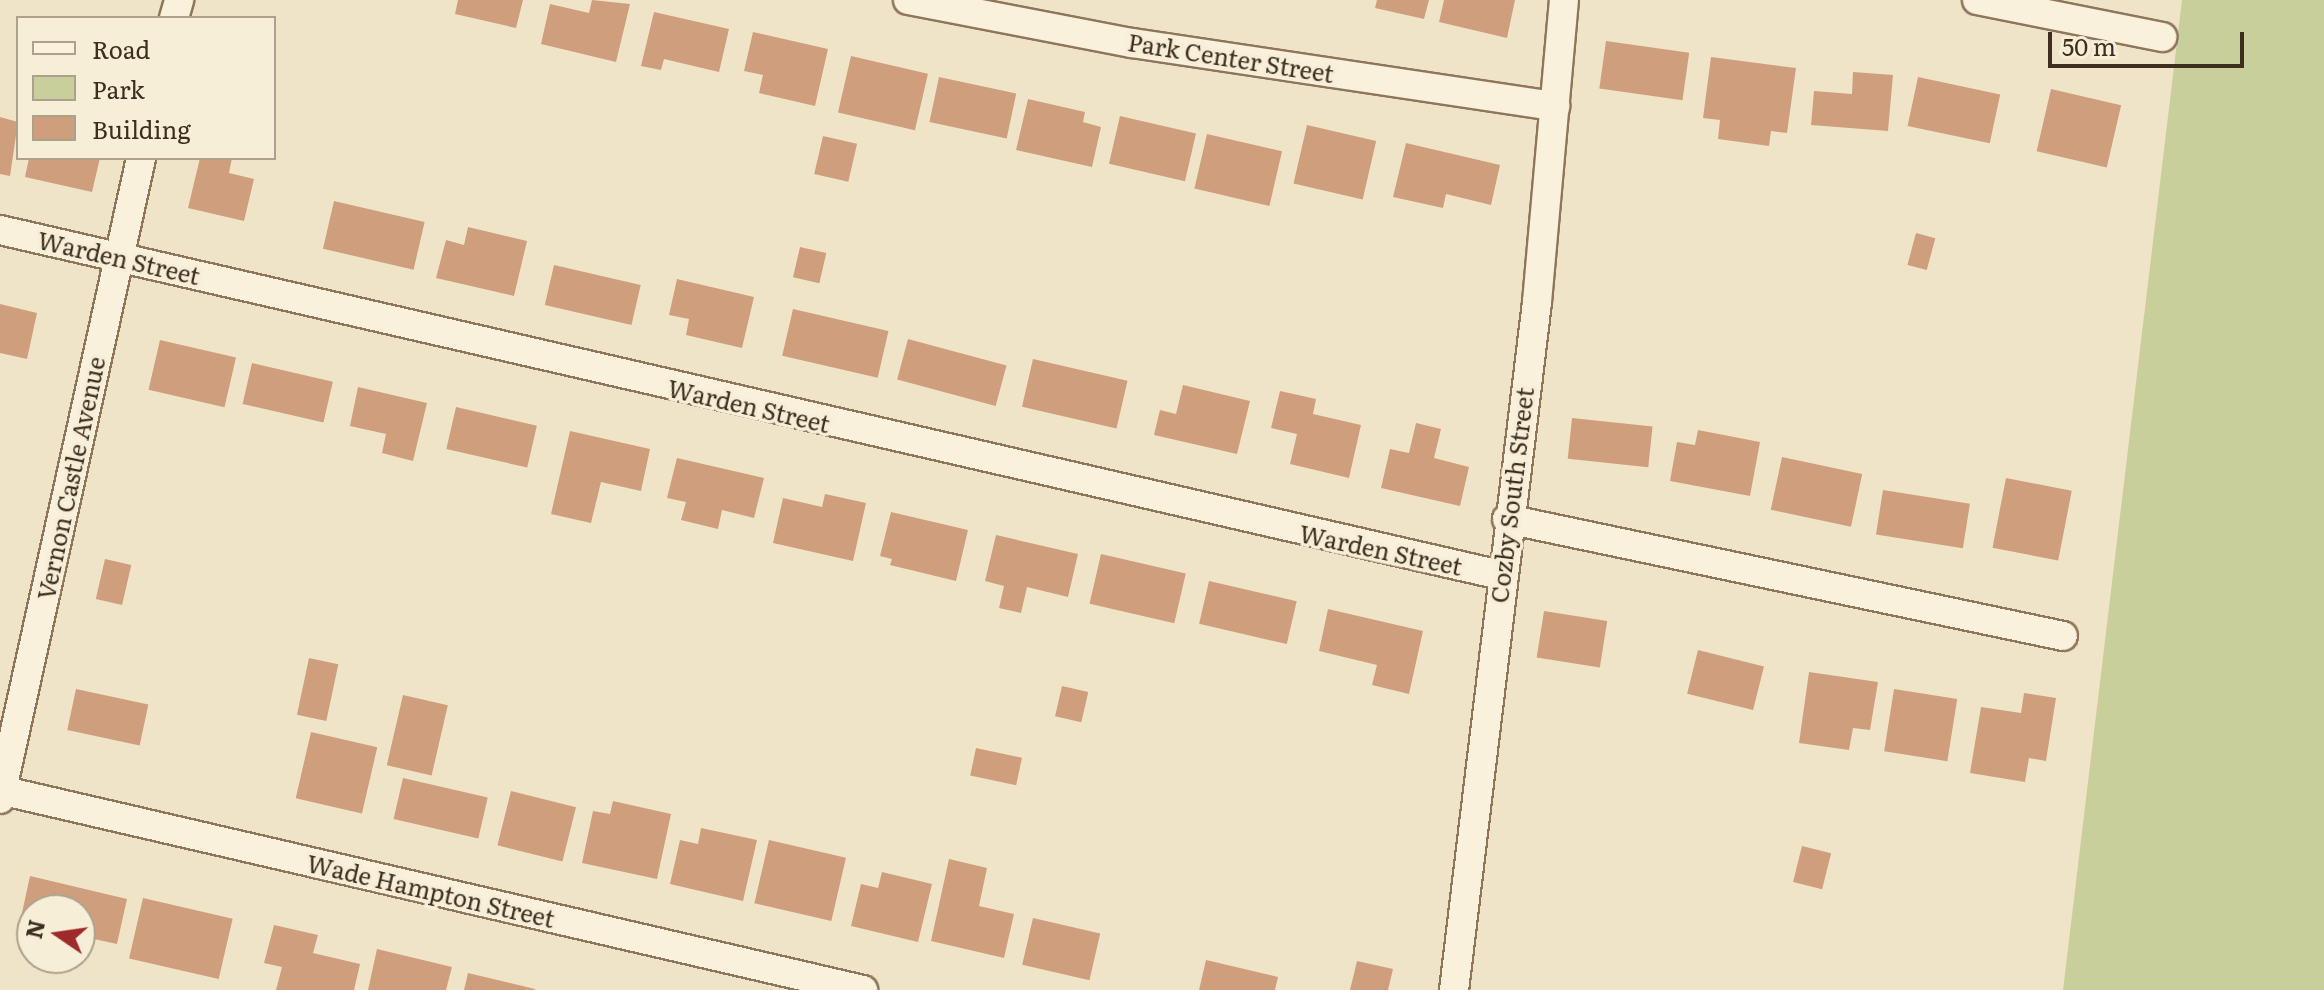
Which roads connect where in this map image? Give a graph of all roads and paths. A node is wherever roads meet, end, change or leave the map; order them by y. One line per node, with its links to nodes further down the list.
1 (908, 0): 5 (street, Park Center Street)
2 (1564, 0): 5 (street, Cozby South Street)
3 (1977, 0): 4 (street)
4 (2162, 37)
5 (1555, 106): 9 (street, Cozby South Street)
6 (141, 160): 8 (street, Vernon Castle Avenue)
7 (0, 230): 8 (street, Warden Street)
8 (118, 256): 10 (street, Warden Street); 12 (street, Vernon Castle Avenue)
9 (1507, 519): 10 (street, Cozby South Street); 11 (street)
10 (1500, 575): 14 (street, Cozby South Street)
11 (2063, 636)
12 (1, 793): 13 (street, Wade Hampton Street)
13 (863, 990)
14 (1454, 990)

